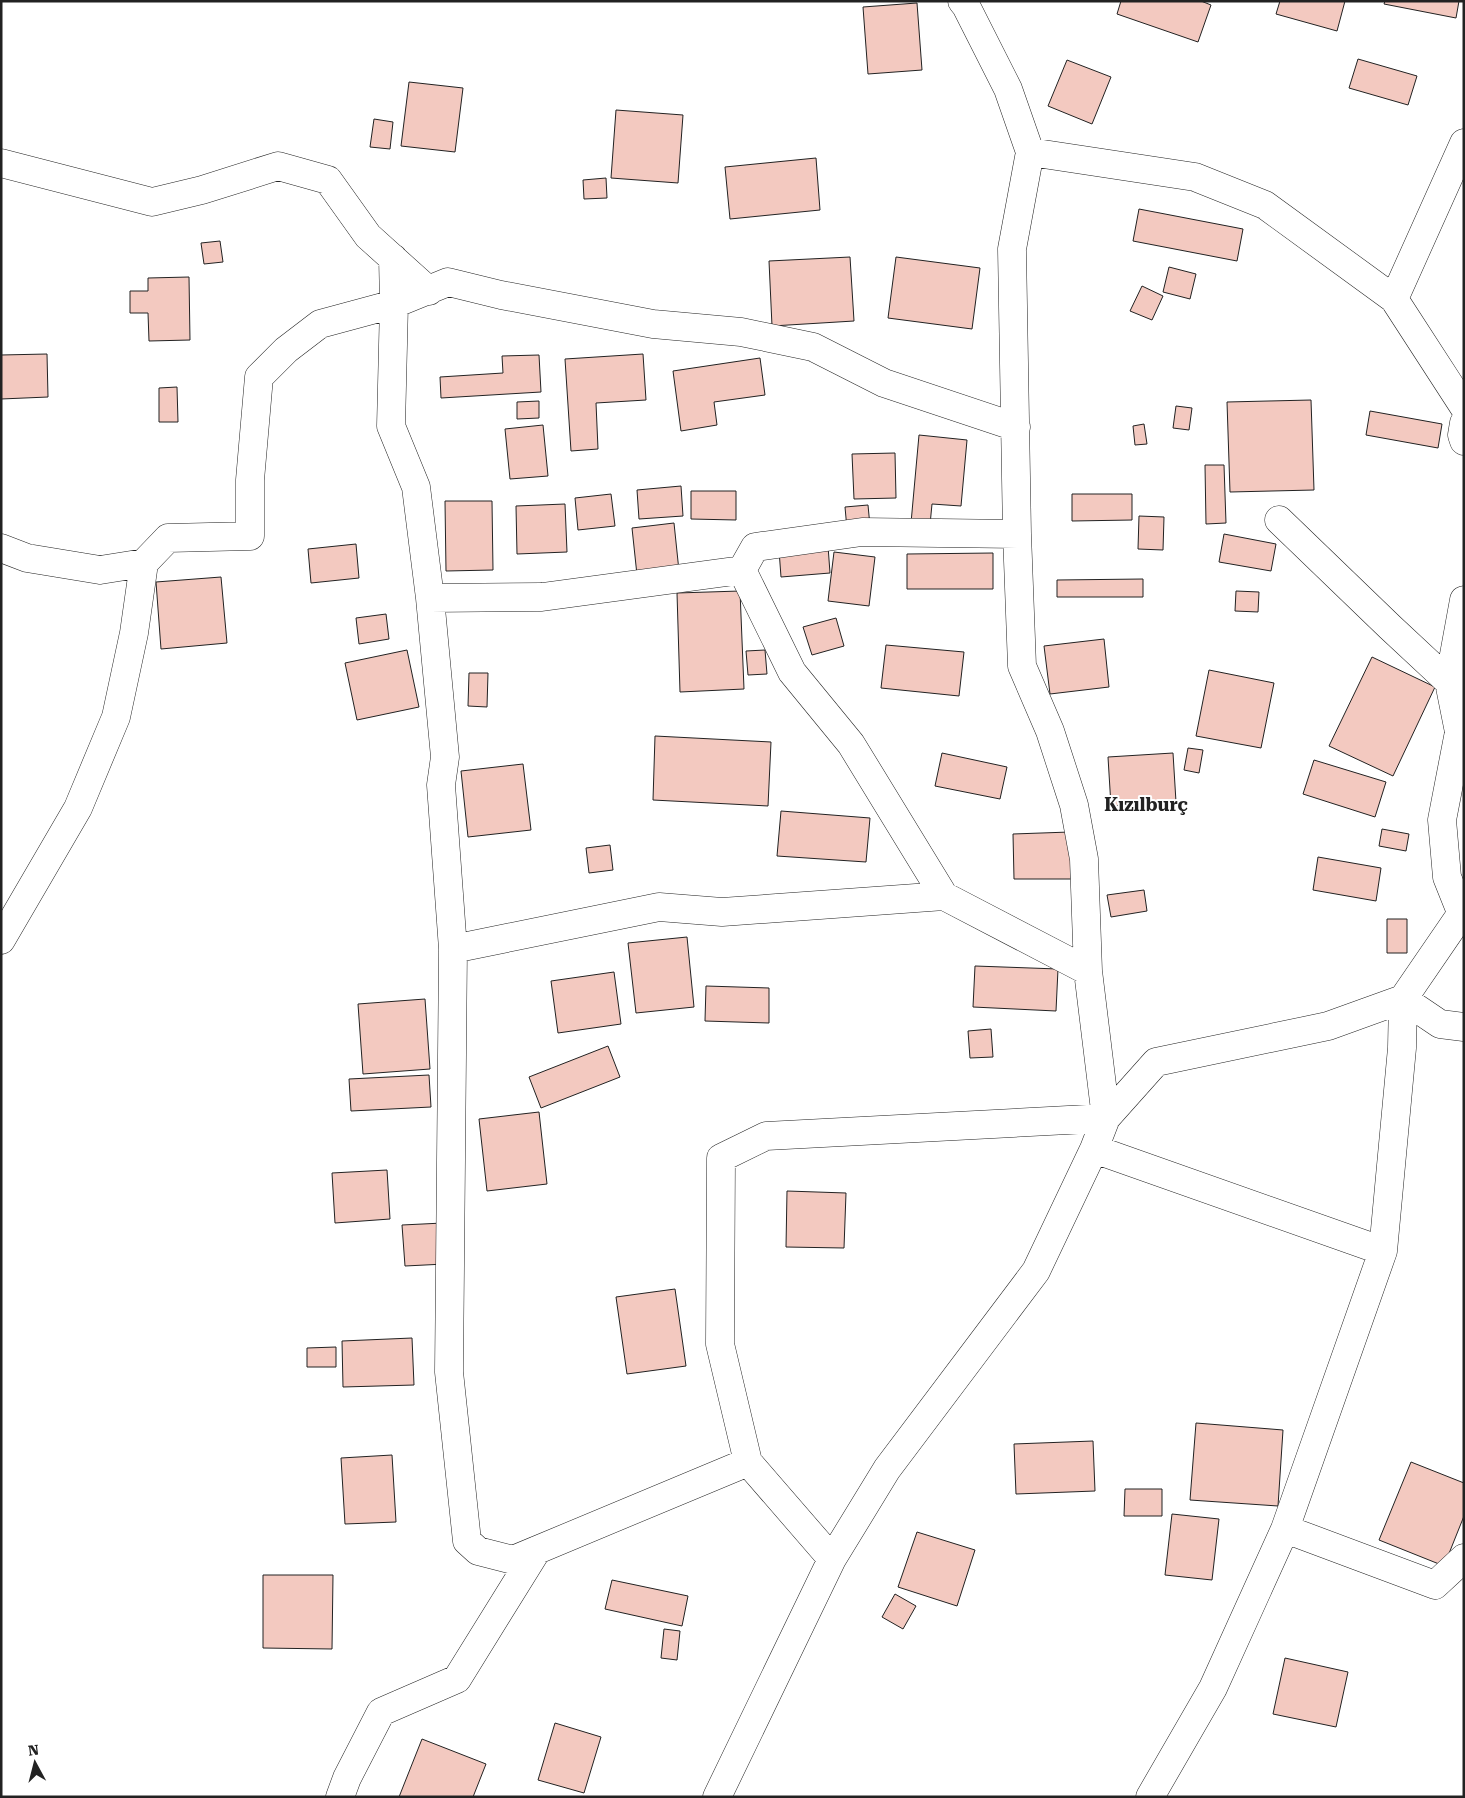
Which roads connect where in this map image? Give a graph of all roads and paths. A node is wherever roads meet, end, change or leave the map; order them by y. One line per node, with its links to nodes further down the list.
1 (962, 1): 3 (street)
2 (1464, 143): 7 (street)
3 (1030, 152): 7 (street); 11 (street)
4 (1, 163): 5 (street)
5 (393, 258): 6 (street); 8 (street)
6 (429, 291): 8 (street); 11 (street)
7 (1394, 299): 9 (street)
8 (394, 304): 16 (street); 18 (street)
9 (1464, 406)
10 (1464, 423): 12 (street)
11 (1016, 427): 14 (street)
12 (1464, 441)
13 (1279, 520): 20 (street)
14 (1017, 534): 17 (street); 26 (street)
15 (1, 548): 16 (street)
16 (144, 563): 24 (street)
17 (742, 570): 18 (street); 22 (street)
18 (430, 598): 25 (street)
19 (1464, 600): 20 (street)
20 (1449, 682): 21 (street)
21 (1462, 733): 23 (street)
22 (944, 896): 25 (street); 26 (street)
23 (1462, 911): 27 (street)
24 (1, 940)
25 (454, 949): 34 (street)
26 (1088, 971): 29 (street)
27 (1402, 999): 28 (street); 29 (street); 31 (street)
28 (1464, 1027)
29 (1106, 1118): 30 (street); 32 (street)
30 (1094, 1149): 31 (street); 36 (street)
31 (1383, 1251): 33 (street)
32 (748, 1462): 34 (street); 36 (street)
33 (1285, 1529): 35 (street); 39 (street)
34 (537, 1550): 37 (street)
35 (1464, 1558)
36 (832, 1559): 38 (street)
37 (340, 1797)
38 (717, 1797)
39 (1150, 1797)

